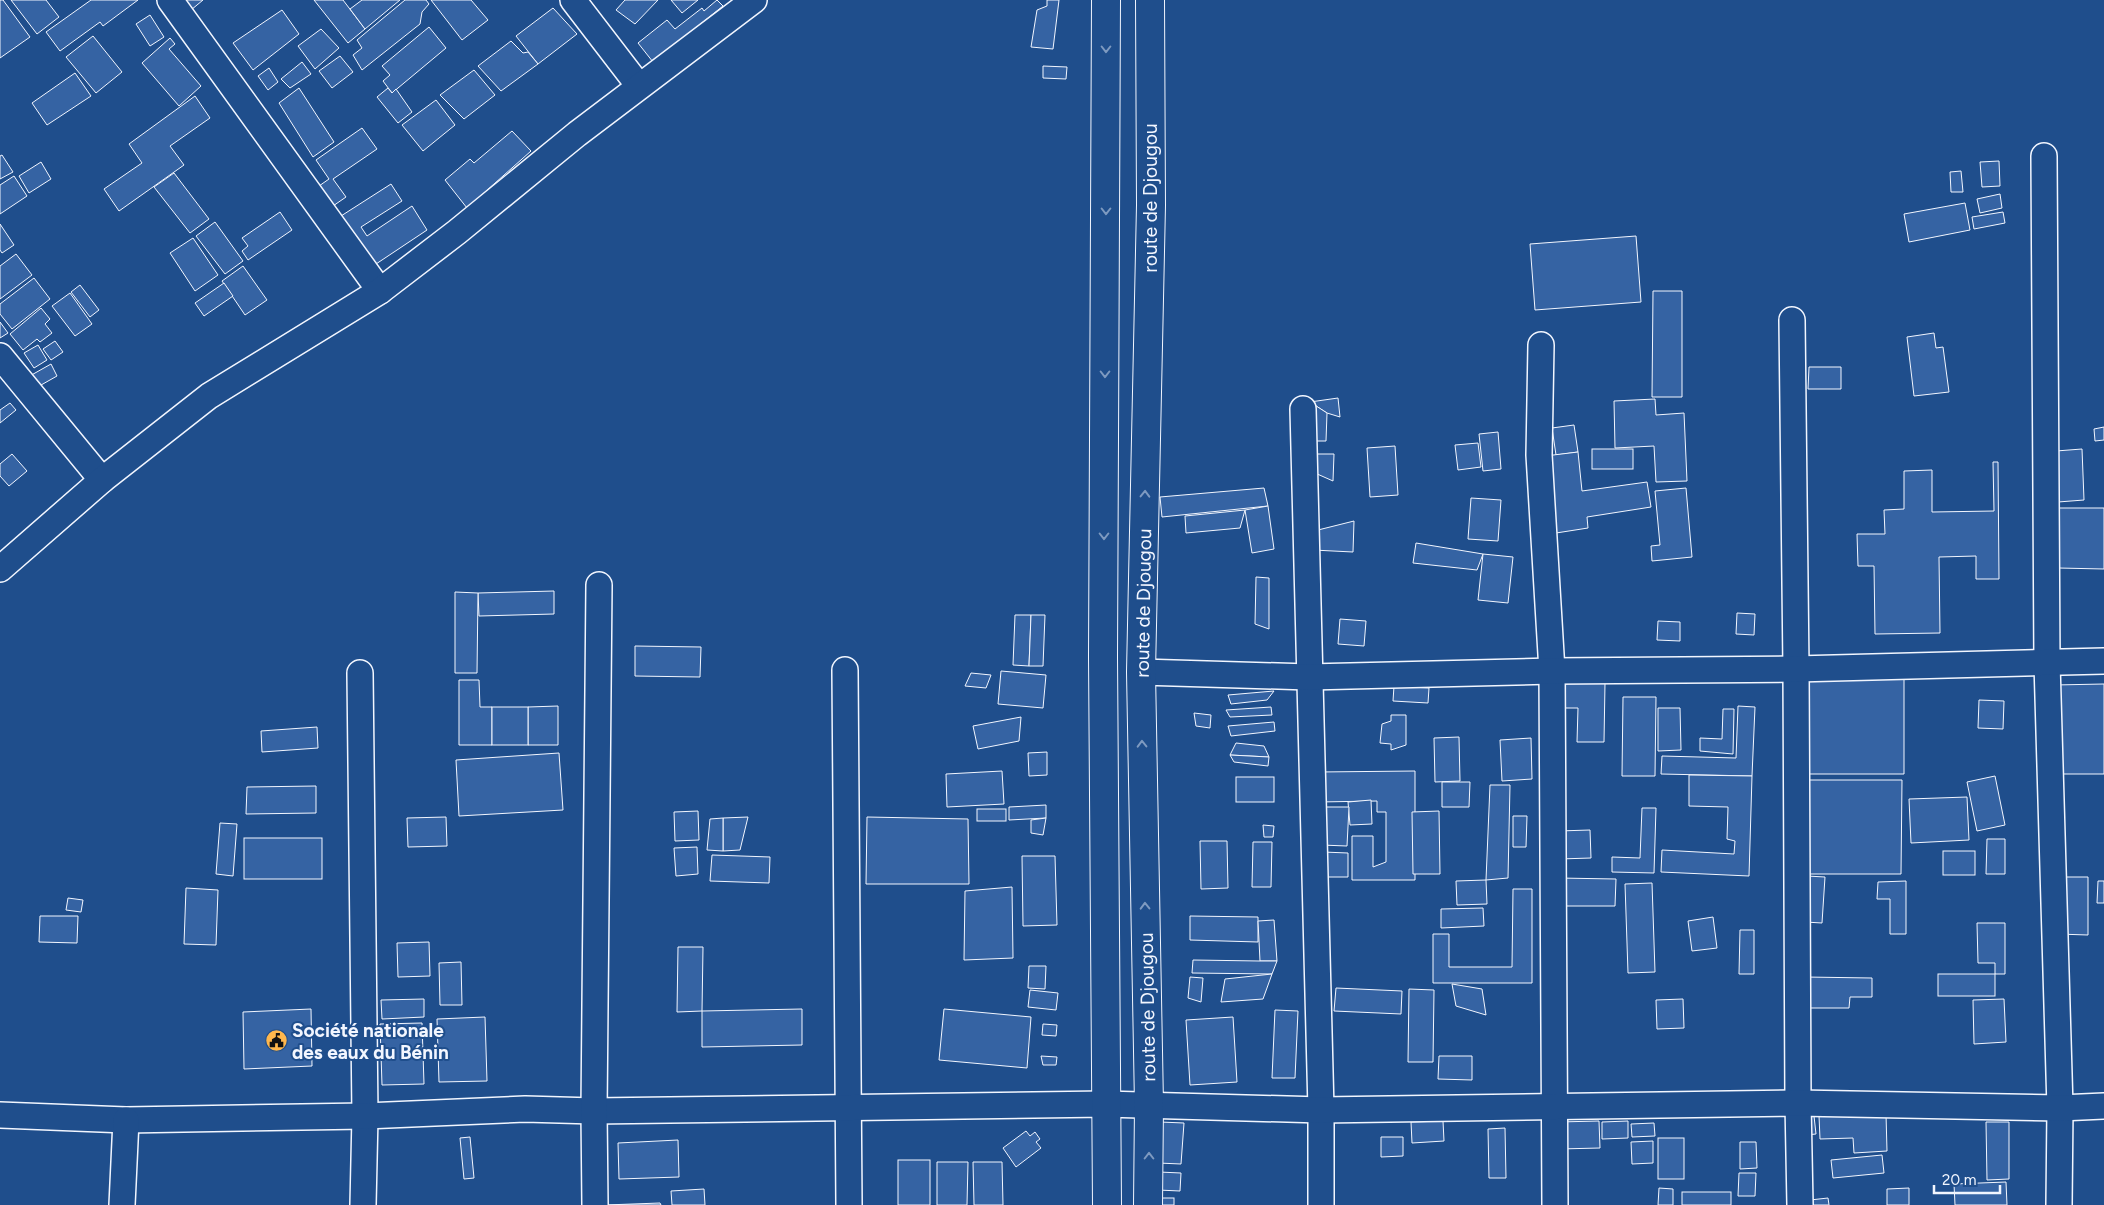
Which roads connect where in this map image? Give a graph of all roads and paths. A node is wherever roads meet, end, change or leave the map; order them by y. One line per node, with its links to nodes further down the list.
1 (170, 0): 8 (street)
2 (573, 0): 6 (street)
3 (754, 0): 6 (street)
4 (1106, 0): 25 (highway, route de Djougou, one-way to 25)
5 (1150, 0): 21 (highway, route de Djougou, one-way to 5)
6 (640, 86): 8 (street)
7 (2044, 156): 17 (street)
8 (380, 291): 13 (street)
9 (1792, 320): 18 (street)
10 (1541, 345): 20 (street)
11 (0, 356): 13 (street)
12 (1303, 409): 23 (street)
13 (102, 480): 14 (street)
14 (0, 569)
15 (599, 584): 31 (street)
16 (2104, 661): 17 (street)
17 (2048, 663): 18 (street); 30 (street)
18 (1796, 669): 20 (street); 24 (street)
19 (845, 670): 29 (street)
20 (1552, 670): 23 (street); 27 (street)
21 (1141, 672): 23 (street); 26 (highway, route de Djougou, one-way to 21)
22 (360, 673): 34 (street)
23 (1309, 677): 32 (street)
24 (1798, 1103): 27 (street); 30 (street); 44 (street)
25 (1105, 1104): 26 (street); 29 (street); 40 (highway, route de Djougou)
26 (1149, 1105): 32 (street); 41 (highway, route de Djougou, one-way to 26)
27 (1555, 1106): 32 (street); 43 (street)
28 (2104, 1106): 30 (street)
29 (848, 1107): 31 (street); 39 (street)
30 (2060, 1108): 45 (street)
31 (594, 1110): 34 (street); 38 (street)
32 (1321, 1110): 42 (street)
33 (0, 1115): 35 (street)
34 (365, 1116): 35 (street); 37 (street)
35 (126, 1120): 36 (street)
36 (122, 1205)
37 (363, 1205)
38 (595, 1205)
39 (850, 1205)
40 (1106, 1205)
41 (1148, 1205)
42 (1322, 1205)
43 (1555, 1205)
44 (1800, 1205)
45 (2059, 1205)

